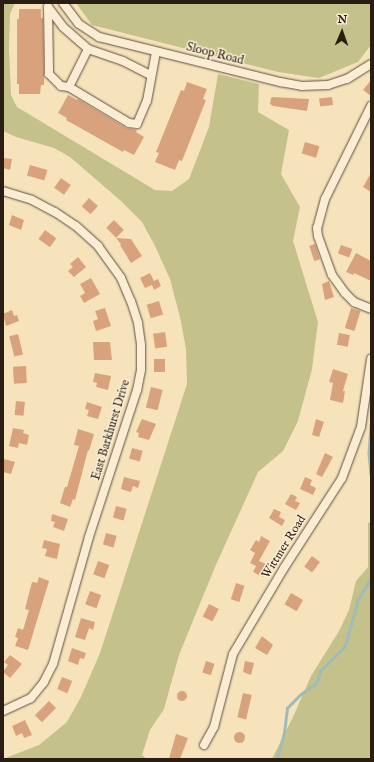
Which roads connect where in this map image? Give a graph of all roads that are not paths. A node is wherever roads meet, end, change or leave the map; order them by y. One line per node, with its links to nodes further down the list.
1 (62, 3): 4 (street, Sloop Road)
2 (46, 5): 3 (street); 7 (street)
3 (88, 49): 6 (street); 7 (street)
4 (156, 52): 5 (street, Sloop Road); 6 (street)
5 (371, 64)
6 (151, 74): 7 (street)
7 (69, 87)
8 (371, 106): 10 (street)
9 (3, 191): 12 (street, East Barkhurst Drive)
10 (371, 309)
11 (371, 358): 13 (street, Wittmer Road)
12 (3, 711)
13 (204, 745)

